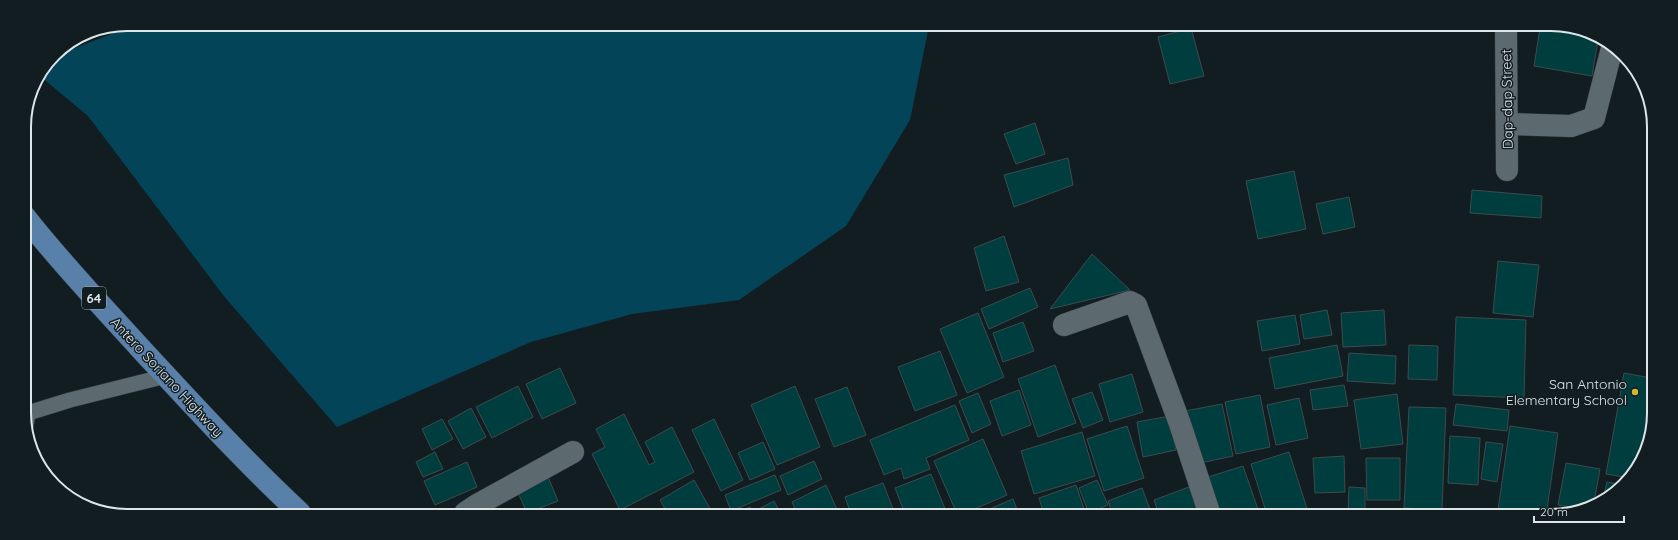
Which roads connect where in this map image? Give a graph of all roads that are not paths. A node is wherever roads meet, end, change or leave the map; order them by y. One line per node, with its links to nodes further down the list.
1 (1506, 31): 3 (street, Dap-dap Street)
2 (1611, 52): 3 (street)
3 (1508, 124): 4 (street, Dap-dap Street)
4 (1508, 170)
5 (31, 225): 7 (main road, Antero Soriano Highway / 64)
6 (1064, 325): 12 (street)
7 (166, 376): 8 (lane); 10 (main road, Antero Soriano Highway / 64)
8 (31, 412)
9 (573, 452): 11 (street)
10 (296, 509)
11 (472, 509)
12 (1208, 509)

